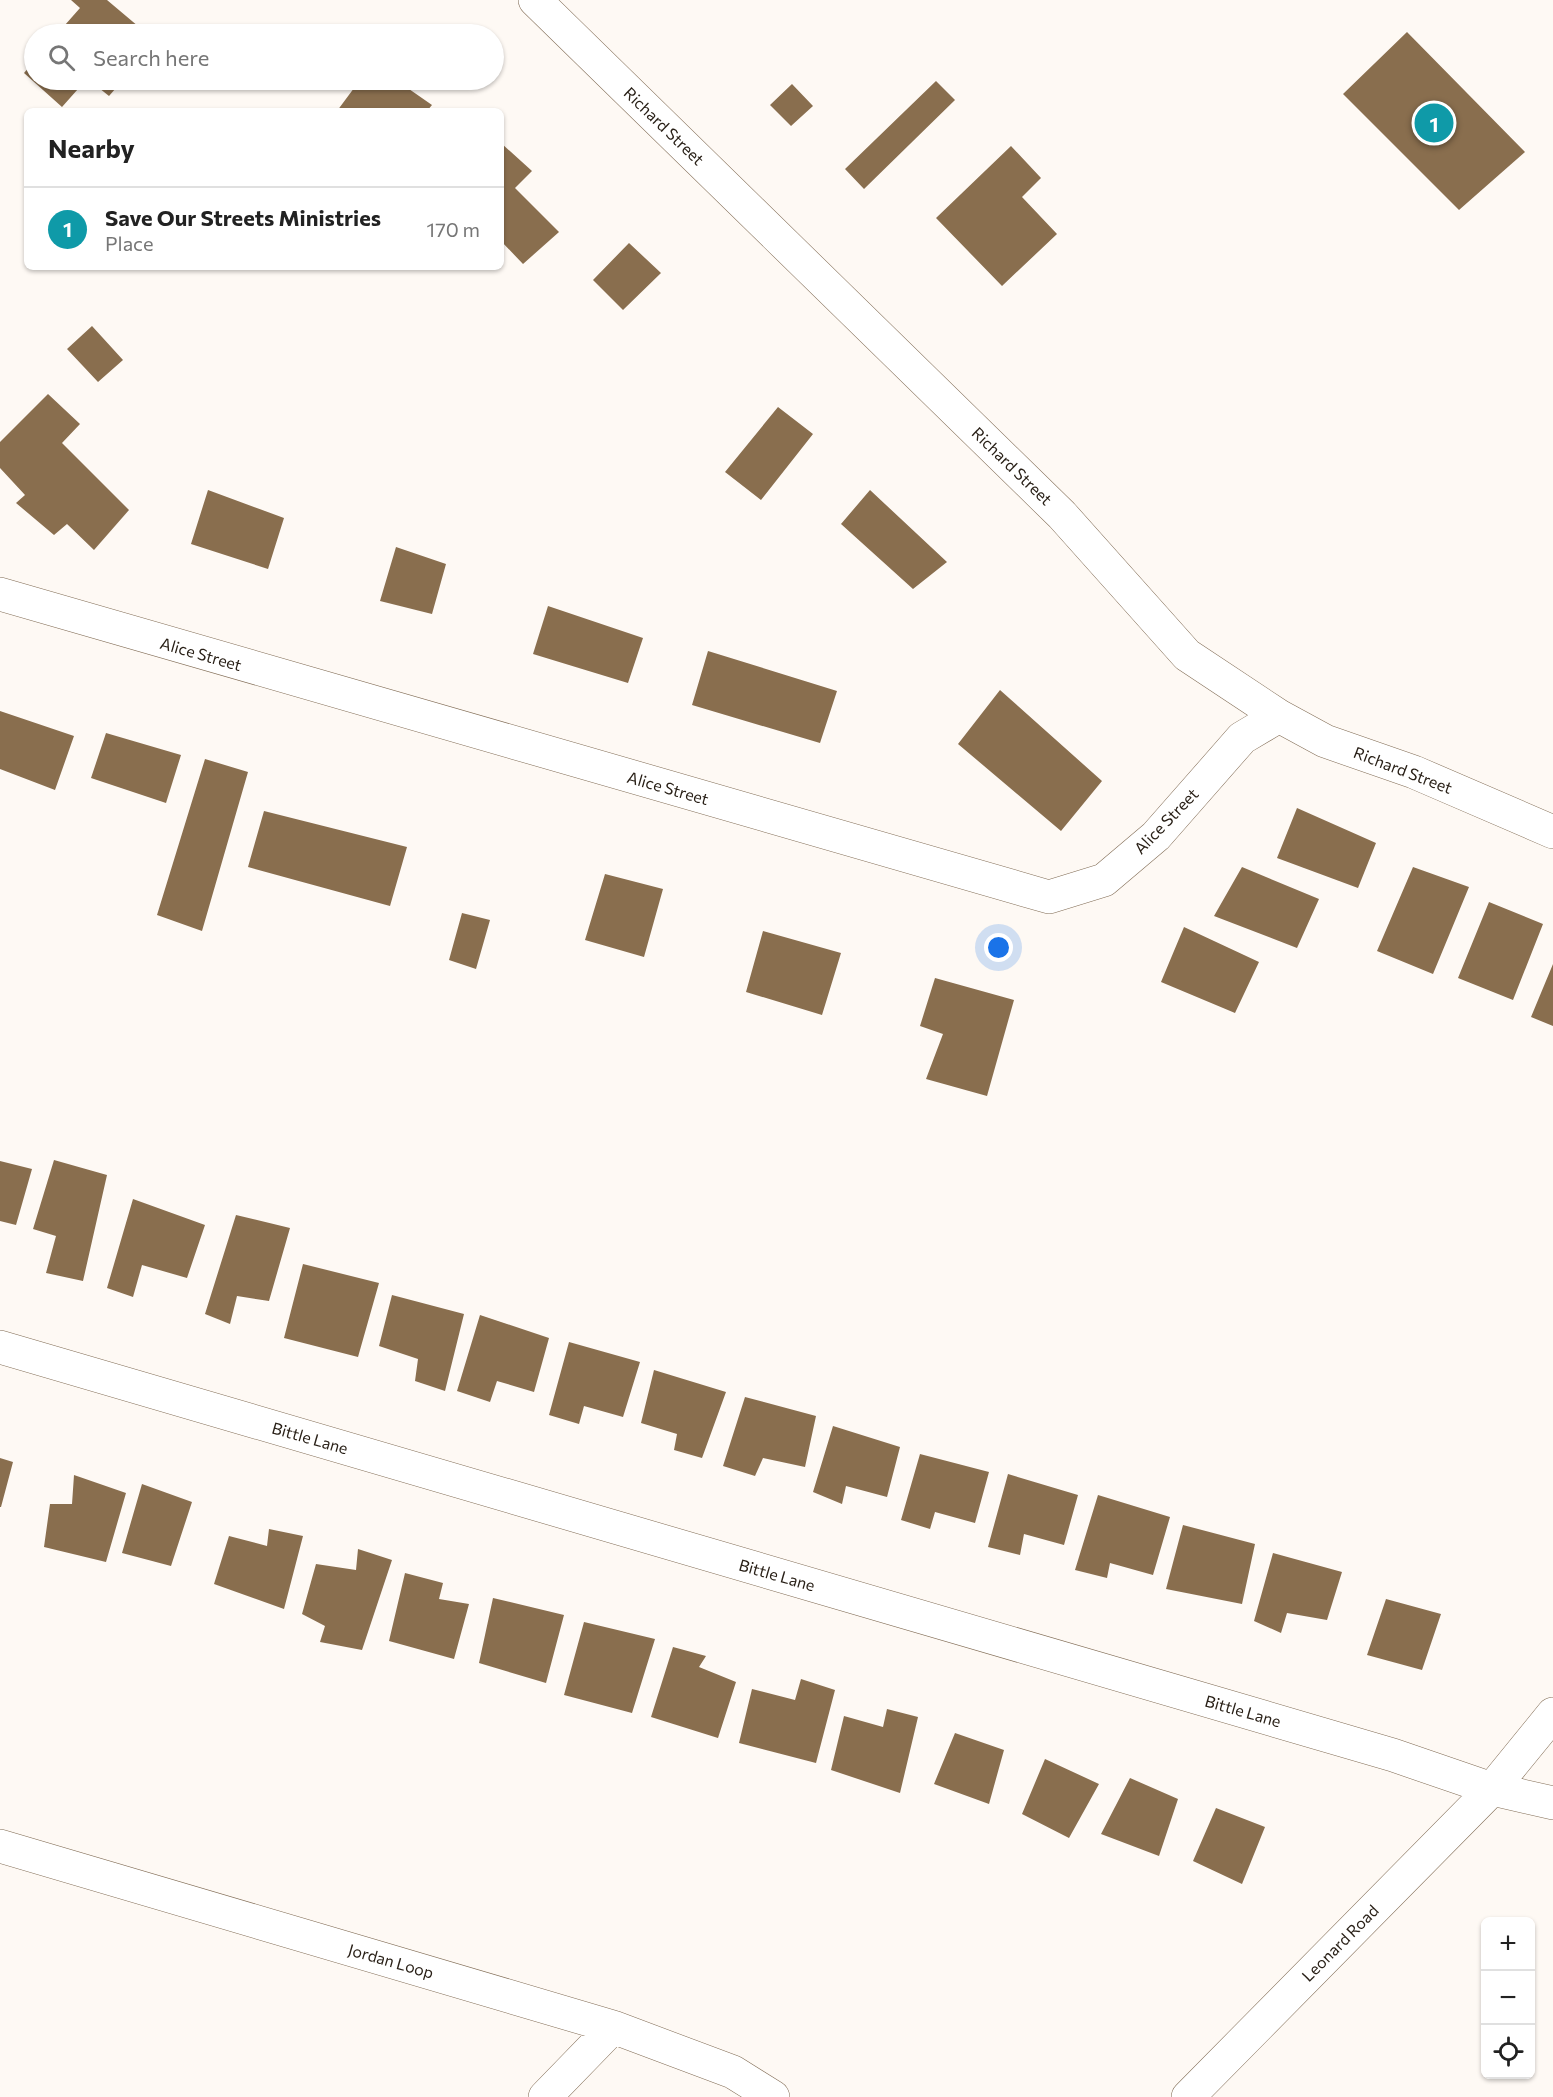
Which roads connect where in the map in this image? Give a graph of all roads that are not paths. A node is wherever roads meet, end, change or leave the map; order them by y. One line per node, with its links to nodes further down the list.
1 (535, 0): 3 (street, Richard Street)
2 (0, 594): 3 (street, Alice Street)
3 (1280, 716): 4 (street, Richard Street)
4 (1553, 832)
5 (0, 1347): 7 (street, Bittle Lane)
6 (1553, 1714): 7 (street, Leonard Road)
7 (1492, 1789): 8 (street, Bittle Lane); 13 (street, Leonard Road)
8 (1553, 1803)
9 (0, 1846): 10 (street, Jordan Loop)
10 (613, 2027): 11 (street); 12 (street, Jordan Loop)
11 (545, 2097)
12 (773, 2097)
13 (1188, 2097)

